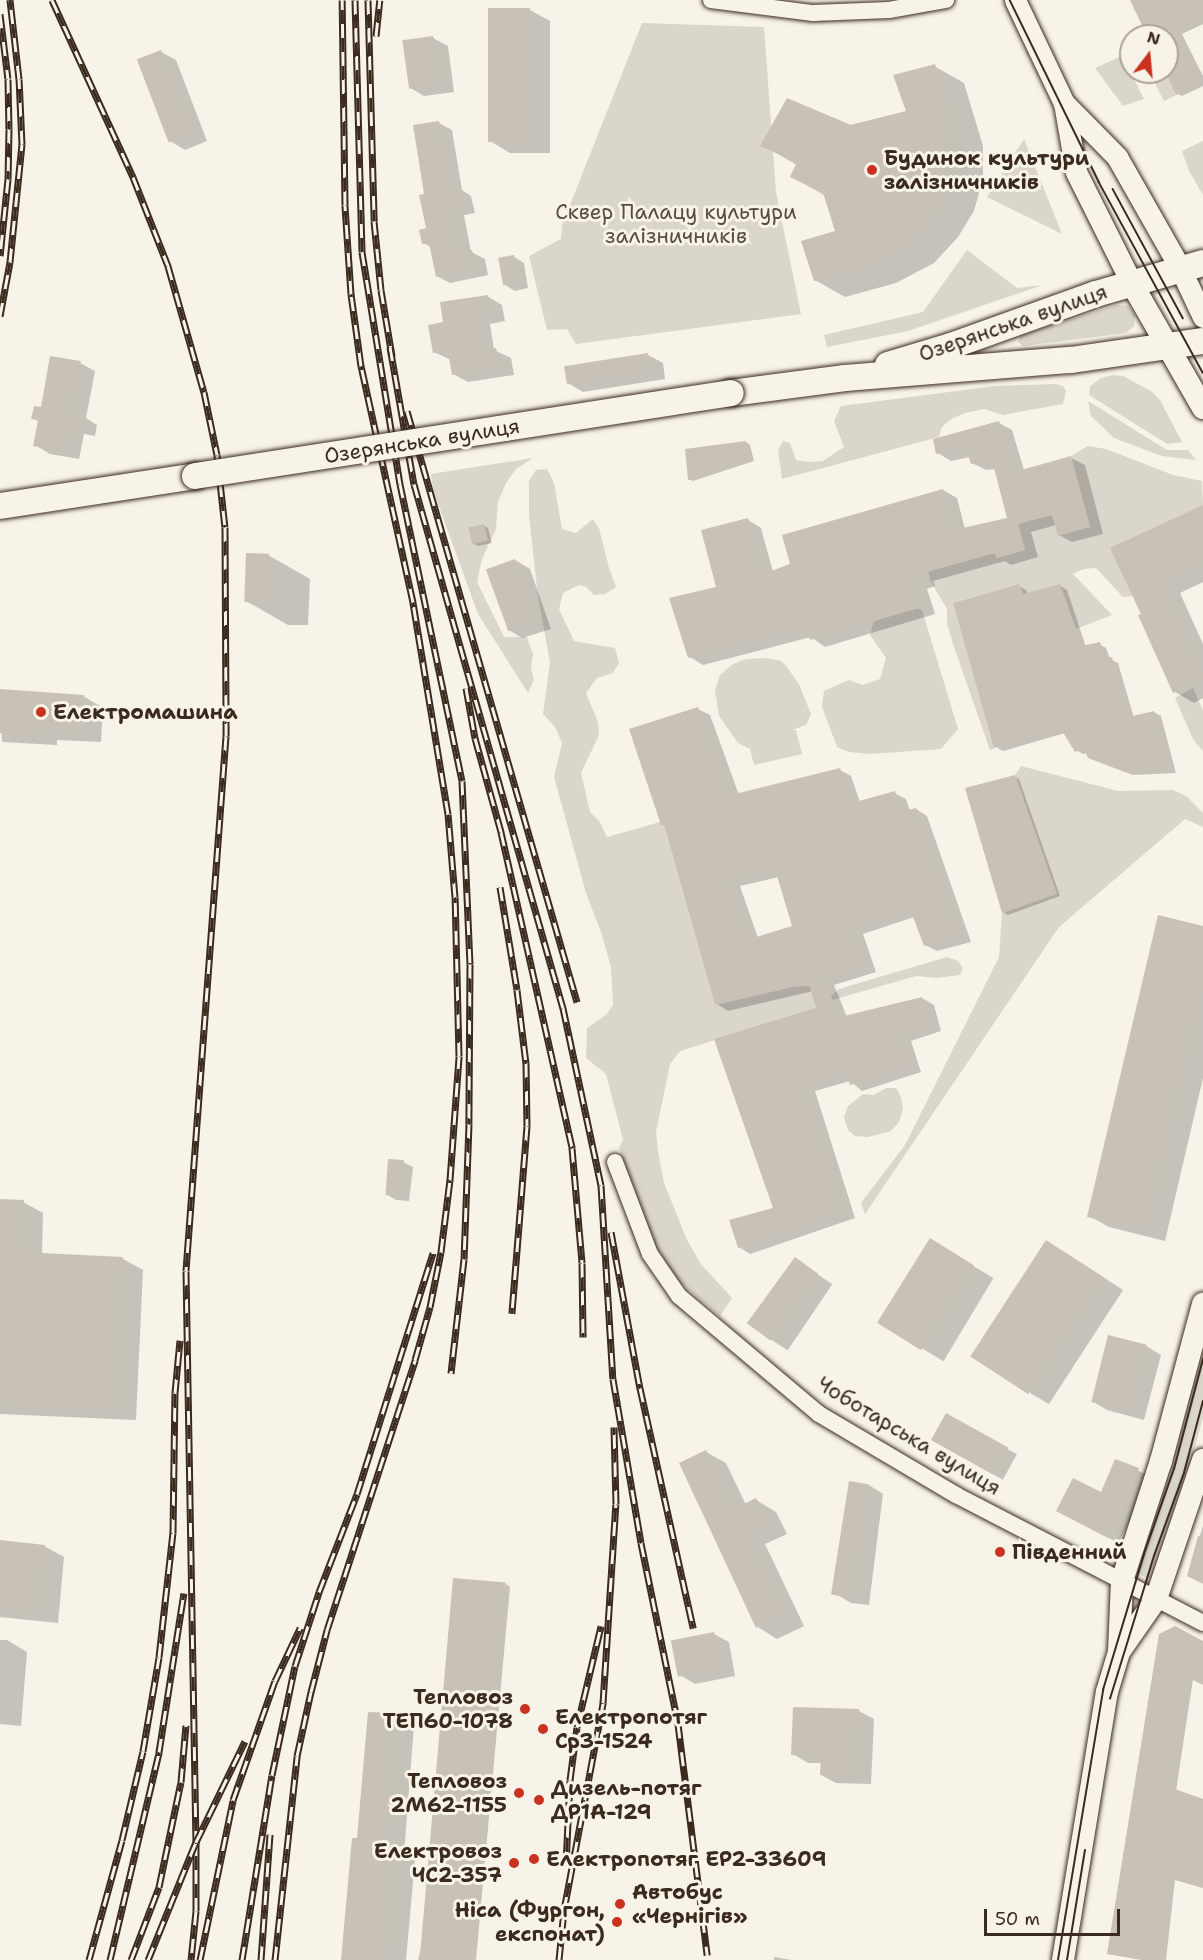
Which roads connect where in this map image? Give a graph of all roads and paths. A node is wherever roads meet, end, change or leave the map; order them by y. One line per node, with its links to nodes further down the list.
1 (711, 0): 2 (street)
2 (946, 0)
3 (1015, 0): 4 (street)
4 (1064, 103): 5 (street); 6 (street)
5 (1191, 266): 6 (main road, Озерянська вулиця); 7 (street)
6 (1132, 284): 9 (main road); 10 (main road, Озерянська вулиця)
7 (1203, 317)
8 (1203, 341): 9 (main road, Озерянська вулиця)
9 (1167, 347): 10 (main road, Озерянська вулиця); 11 (main road)
10 (845, 378): 12 (main road, Озерянська вулиця, bridge)
11 (1203, 408)
12 (0, 506)
13 (615, 1162): 16 (street, Чоботарська вулиця)
14 (1203, 1304): 16 (main road)
15 (1203, 1460): 17 (main road)
16 (1122, 1581): 17 (street, Чоботарська вулиця); 19 (main road)
17 (1155, 1599): 18 (street, Чоботарська вулиця); 19 (main road)
18 (1203, 1623)
19 (1119, 1652): 20 (main road)
20 (1063, 1960)

